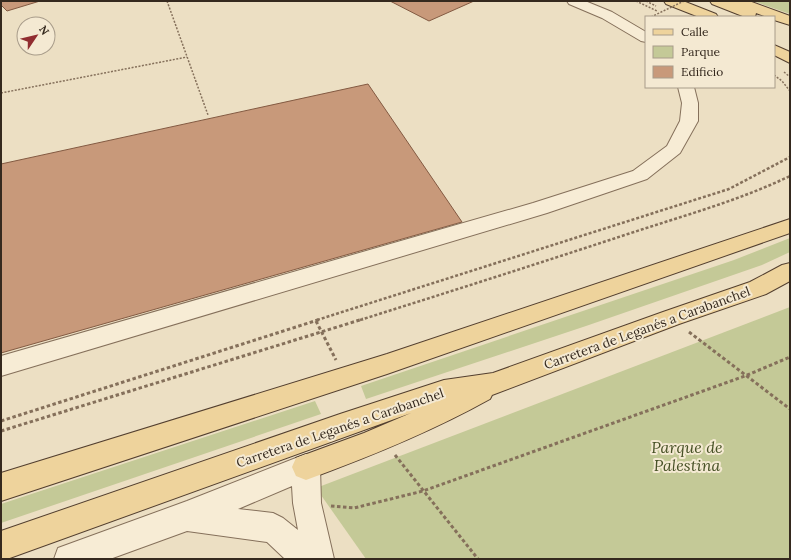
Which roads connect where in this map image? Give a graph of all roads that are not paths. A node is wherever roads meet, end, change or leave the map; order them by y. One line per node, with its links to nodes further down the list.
1 (574, 1): 16 (street)
2 (672, 1): 8 (main road)
3 (694, 1): 9 (main road)
4 (718, 1): 10 (main road)
5 (737, 1): 11 (main road)
6 (664, 7): 7 (main road)
7 (699, 16)
8 (709, 16)
9 (731, 16)
10 (761, 16)
11 (763, 16)
12 (775, 19): 13 (main road)
13 (790, 21)
14 (775, 22): 15 (main road)
15 (790, 30)
16 (645, 37)
17 (775, 43): 19 (main road)
18 (775, 50): 20 (main road)
19 (790, 50)
20 (790, 58)
21 (686, 88): 28 (street)
22 (790, 211): 24 (main road)
23 (790, 226): 24 (main road)
24 (725, 249): 31 (main road)
25 (790, 271): 27 (main road, Carretera de Leganés a Carabanchel)
26 (790, 284): 27 (main road)
27 (758, 288): 29 (main road, Carretera de Leganés a Carabanchel)
28 (1, 366)
29 (493, 384): 30 (main road); 33 (main road, Carretera de Leganés a Carabanchel)
30 (306, 467): 32 (street); 36 (street)
31 (1, 487)
32 (187, 516): 34 (street); 35 (street)
33 (1, 546)
34 (69, 559)
35 (307, 559)
36 (319, 559)

